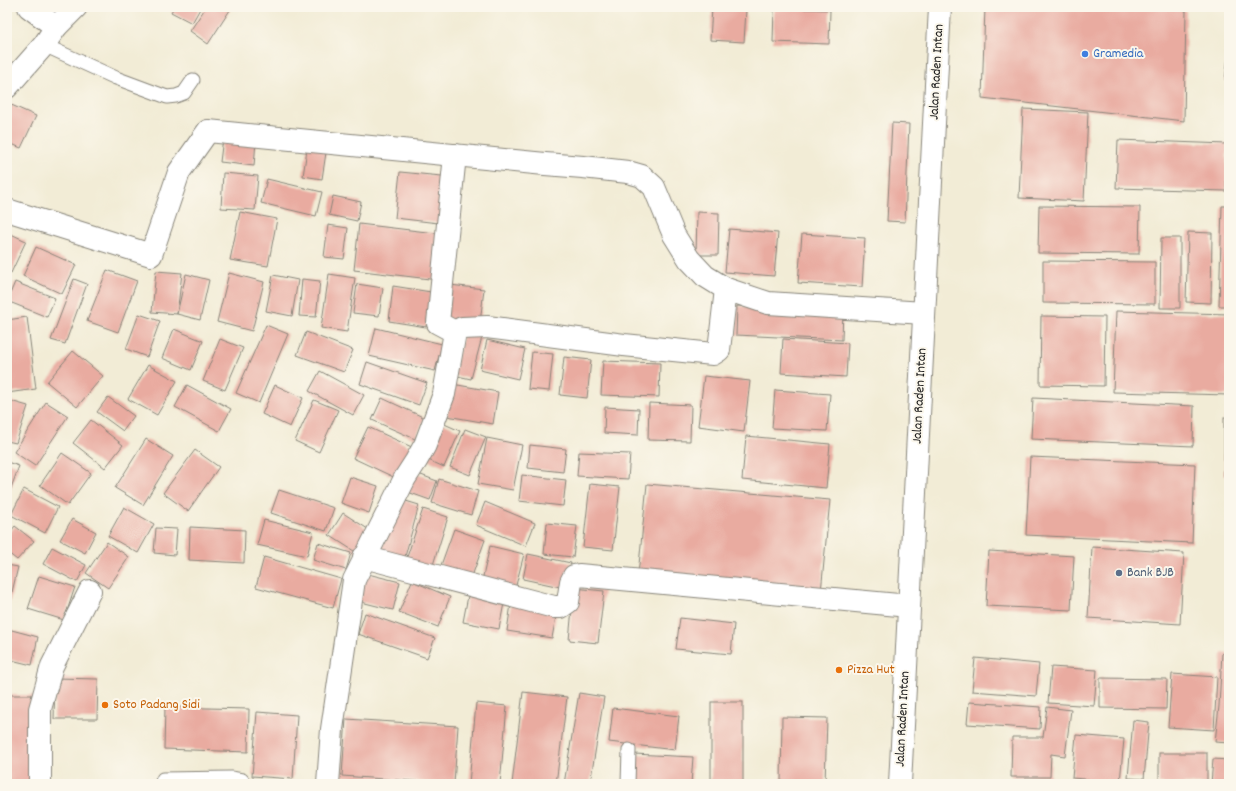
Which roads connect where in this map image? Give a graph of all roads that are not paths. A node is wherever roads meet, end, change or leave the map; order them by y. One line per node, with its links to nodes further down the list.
1 (29, 7): 4 (street)
2 (76, 7): 4 (street)
3 (940, 7): 11 (street, Jalan Raden Intan)
4 (56, 27): 5 (street)
5 (44, 45): 6 (lane); 7 (street)
6 (193, 80)
7 (7, 87)
8 (455, 155): 9 (street); 10 (street); 12 (street)
9 (7, 210)
10 (726, 289): 11 (street); 12 (street)
11 (924, 313): 15 (street, Jalan Raden Intan)
12 (455, 332): 13 (street)
13 (364, 557): 15 (street); 20 (street)
14 (90, 591): 17 (street)
15 (909, 606): 22 (street, Jalan Raden Intan)
16 (629, 750): 21 (lane)
17 (40, 784)
18 (161, 784): 19 (lane)
19 (245, 784)
20 (328, 784)
21 (628, 784)
22 (900, 784)

